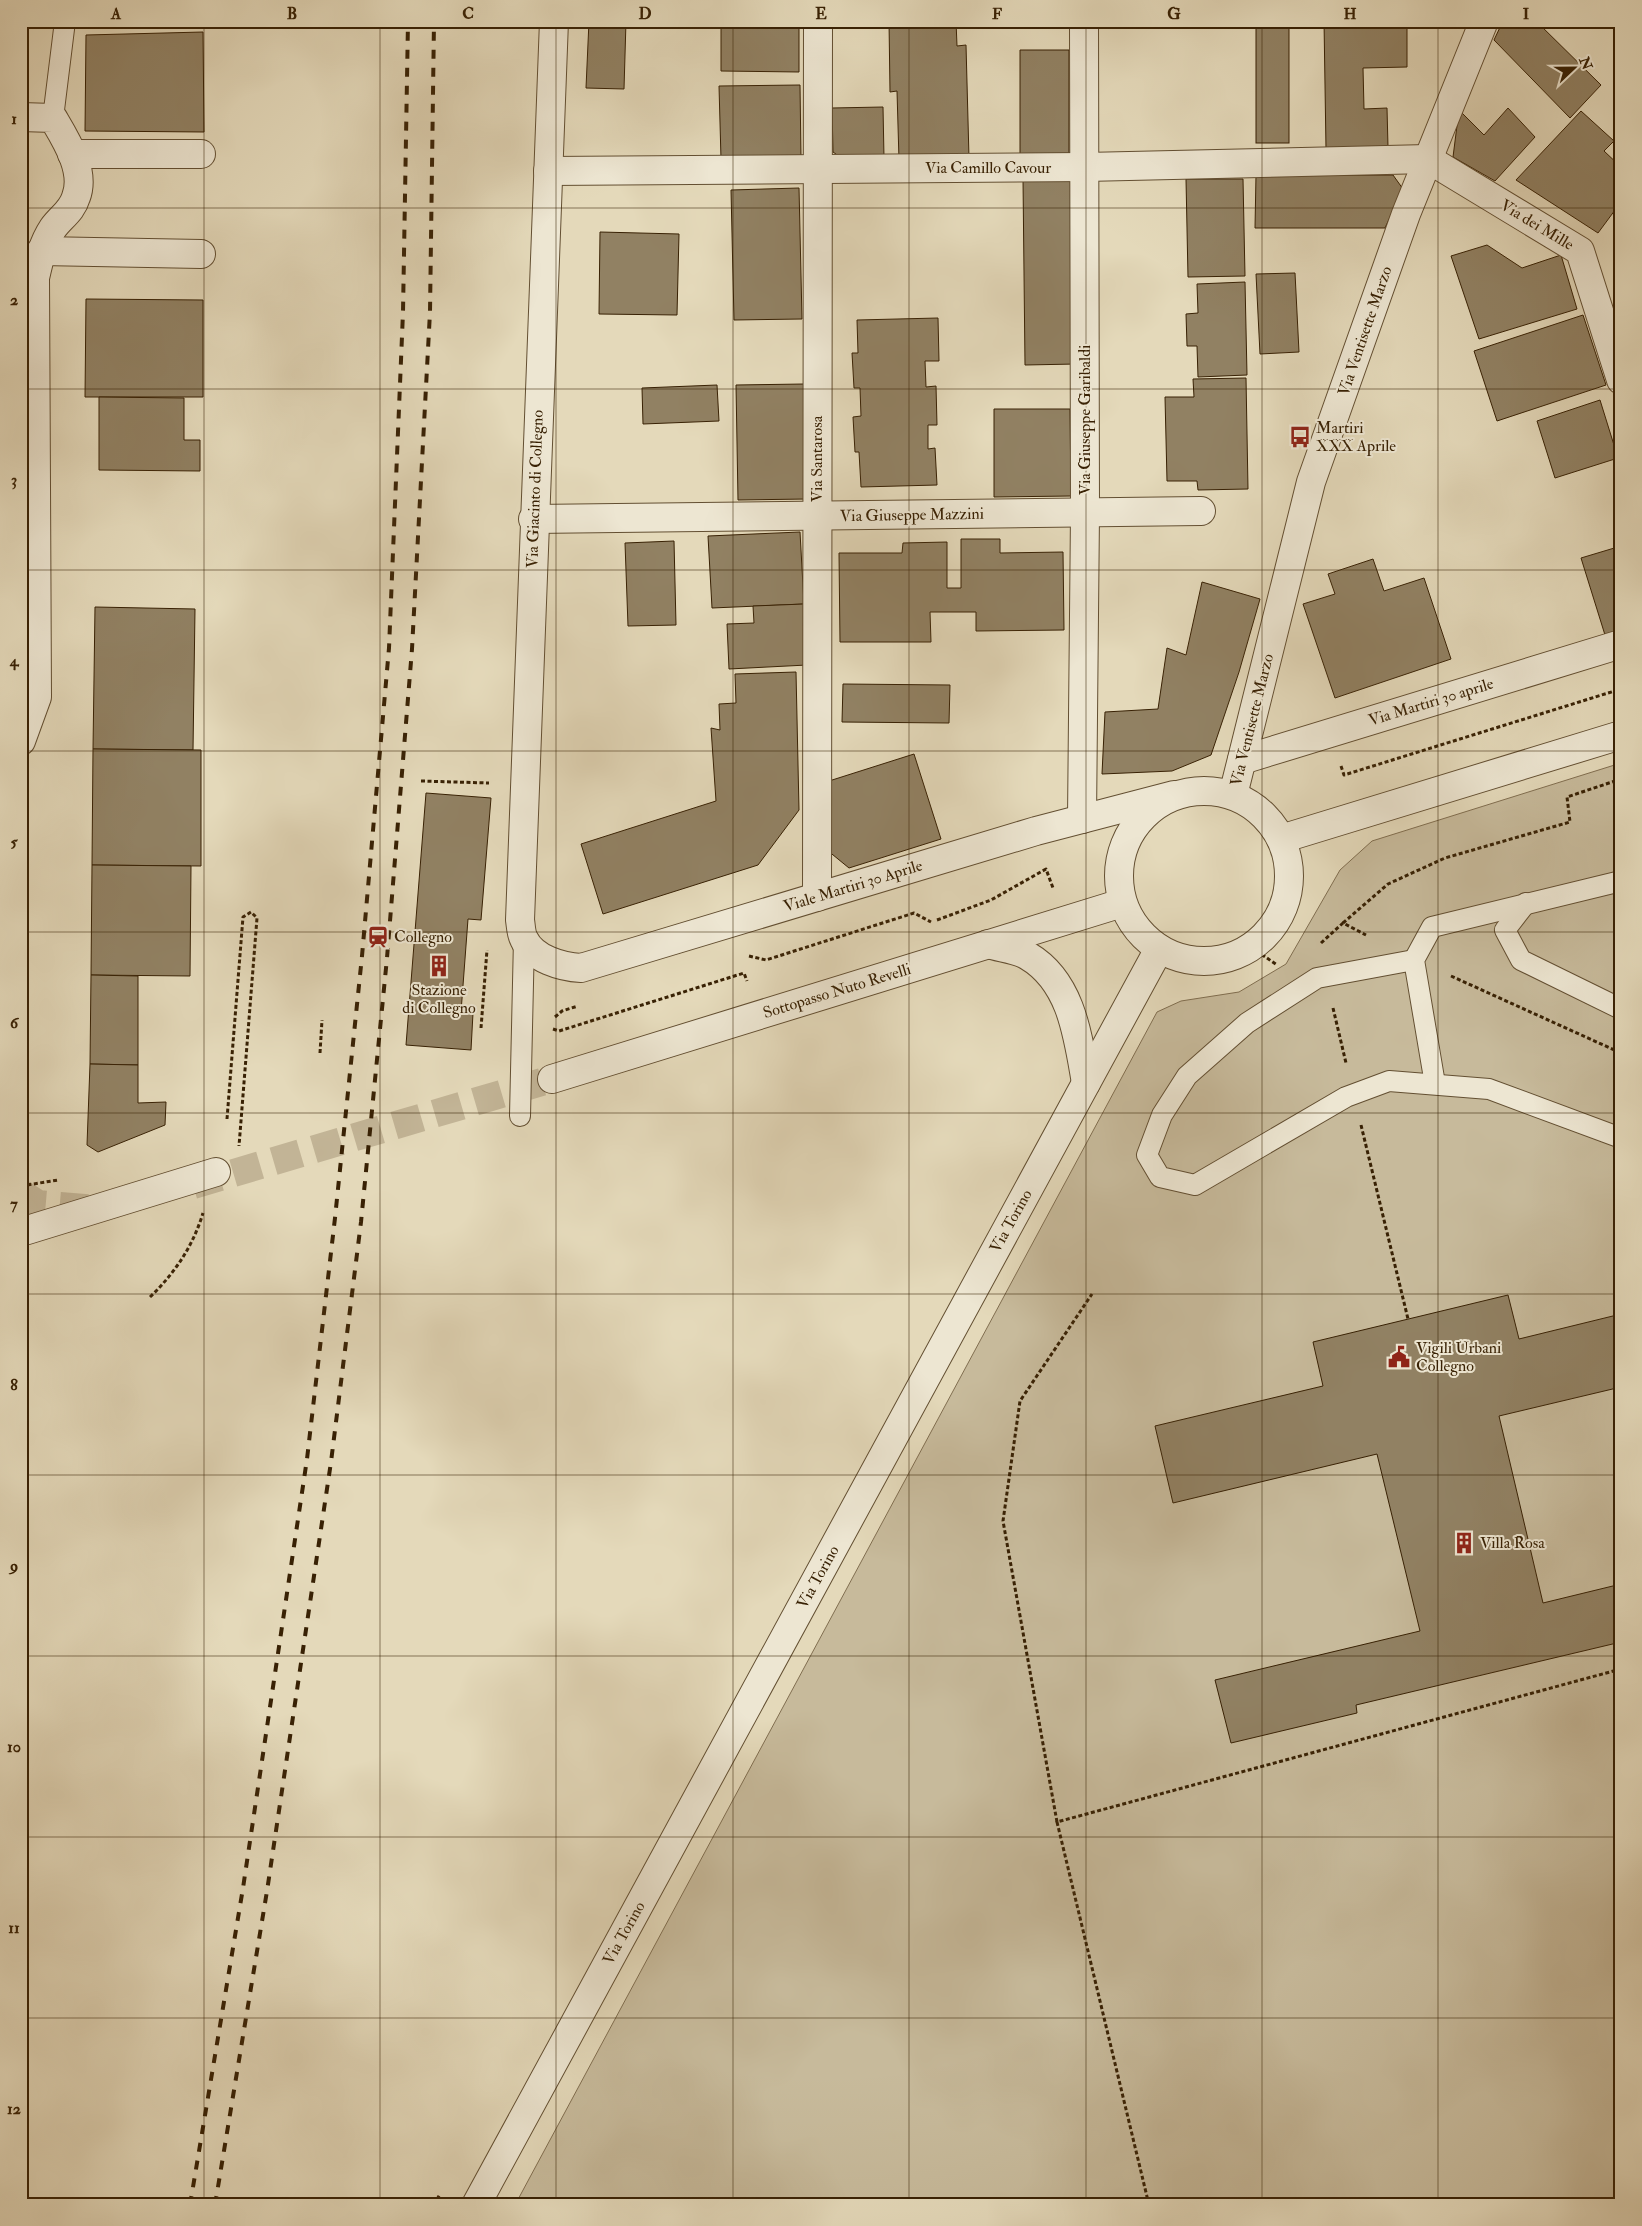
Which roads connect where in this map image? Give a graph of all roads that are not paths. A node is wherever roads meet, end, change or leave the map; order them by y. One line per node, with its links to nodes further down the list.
1 (65, 21): 7 (lane)
2 (554, 21): 13 (street, Via Giacinto di Collegno)
3 (818, 21): 12 (street, Via Santarosa)
4 (1084, 21): 11 (street, Via Giuseppe Garibaldi)
5 (1484, 21): 10 (street, Via Ventisette Marzo)
6 (21, 117): 7 (street)
7 (53, 118): 8 (street)
8 (72, 154): 9 (street); 14 (street)
9 (200, 154)
10 (1428, 160): 11 (street, Via Camillo Cavour); 16 (street, Via dei Mille); 24 (street, Via Ventisette Marzo)
11 (1085, 167): 12 (street, Via Camillo Cavour); 18 (street, Via Giuseppe Garibaldi)
12 (818, 169): 13 (street, Via Camillo Cavour); 19 (street, Via Santarosa)
13 (548, 171): 20 (street, Via Giacinto di Collegno)
14 (40, 251): 15 (street); 23 (street)
15 (201, 254)
16 (1621, 380)
17 (1201, 511): 18 (street, Via Giuseppe Mazzini)
18 (1084, 513): 19 (street, Via Giuseppe Mazzini); 27 (street, Via Giuseppe Garibaldi)
19 (817, 516): 20 (street, Via Giuseppe Mazzini); 30 (street, Via Santarosa)
20 (533, 519): 34 (street, Via Giacinto di Collegno)
21 (1621, 644): 24 (street, Via Martiri 30 aprile)
22 (1621, 735): 28 (street)
23 (21, 741)
24 (1242, 760): 26 (street, Via Ventisette Marzo)
25 (1174, 795): 26 (street); 27 (street, Viale Martiri 30 Aprile); 32 (street)
26 (1233, 795): 28 (street)
27 (1082, 819): 30 (street, Viale Martiri 30 Aprile)
28 (1281, 839): 35 (street)
29 (1621, 881): 31 (lane)
30 (817, 897): 34 (street, Viale Martiri 30 Aprile)
31 (1526, 902): 36 (lane); 37 (lane)
32 (1122, 903): 33 (street, Sottopasso Nuto Revelli); 35 (street)
33 (988, 944): 38 (street, Sottopasso Nuto Revelli); 39 (street)
34 (529, 946): 41 (lane)
35 (1159, 949): 39 (street, Via Torino)
36 (1414, 960): 40 (lane); 40 (lane)
37 (1621, 1009)
38 (552, 1079)
39 (1086, 1083): 45 (street, Via Torino)
40 (1435, 1084): 42 (lane)
41 (520, 1116)
42 (1621, 1138)
43 (216, 1172): 44 (street)
44 (21, 1232)
45 (476, 2205)

